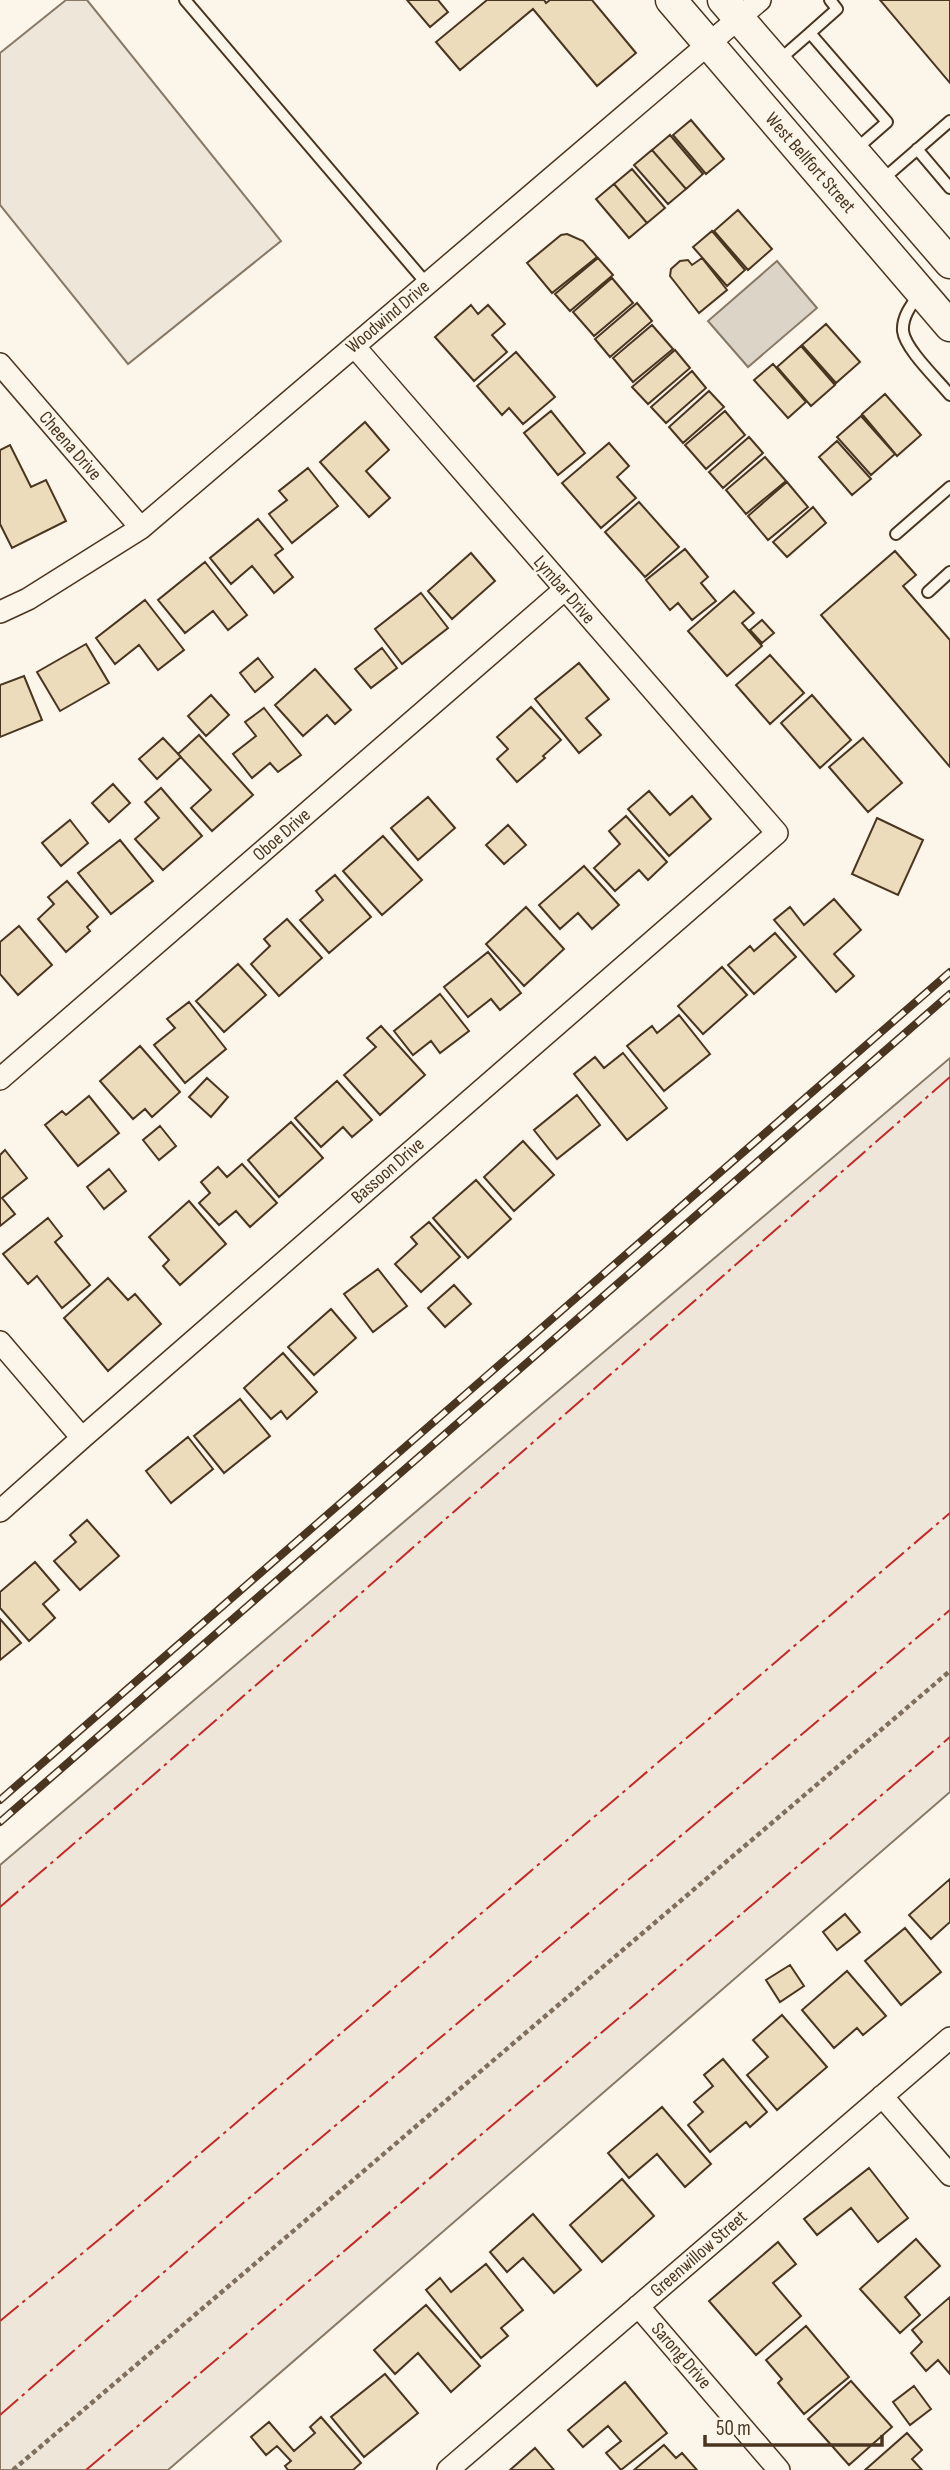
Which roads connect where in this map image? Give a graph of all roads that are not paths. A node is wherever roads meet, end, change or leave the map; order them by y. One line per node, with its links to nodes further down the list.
1 (185, 0): 15 (lane)
2 (671, 0): 6 (main road, West Bellfort Street)
3 (830, 0): 5 (lane)
4 (740, 6): 6 (street, Woodwind Drive); 7 (main road, West Bellfort Street)
5 (810, 33): 7 (lane); 10 (lane)
6 (709, 44): 15 (street, Woodwind Drive); 16 (main road, West Bellfort Street)
7 (776, 62): 10 (main road, West Bellfort Street)
8 (950, 121): 9 (lane)
9 (917, 149): 11 (lane); 12 (lane)
10 (853, 152): 11 (main road, West Bellfort Street)
11 (880, 182): 13 (main road, West Bellfort Street)
12 (950, 188)
13 (950, 263)
14 (950, 269): 16 (main road)
15 (428, 284): 18 (street, Woodwind Drive)
16 (921, 293): 17 (main road, West Bellfort Street); 20 (lane)
17 (950, 326)
18 (354, 346): 22 (street, Woodwind Drive); 25 (street, Lymbar Drive)
19 (0, 363): 22 (street, Cheena Drive)
20 (950, 394)
21 (950, 487): 23 (lane)
22 (141, 528): 27 (street, Woodwind Drive)
23 (896, 534)
24 (950, 572): 26 (lane)
25 (564, 590): 28 (street, Lymbar Drive); 29 (street, Oboe Drive)
26 (928, 592)
27 (0, 611)
28 (777, 833): 31 (street, Bassoon Drive)
29 (0, 1079)
30 (0, 1342): 31 (street)
31 (82, 1437): 32 (street, Bassoon Drive)
32 (0, 1511)
33 (950, 2038): 34 (street, Greenwillow Street)
34 (882, 2096): 35 (street); 36 (street, Greenwillow Street)
35 (950, 2175)
36 (638, 2306): 37 (street, Greenwillow Street); 38 (street, Sarong Drive)
37 (448, 2470)
38 (779, 2470)

